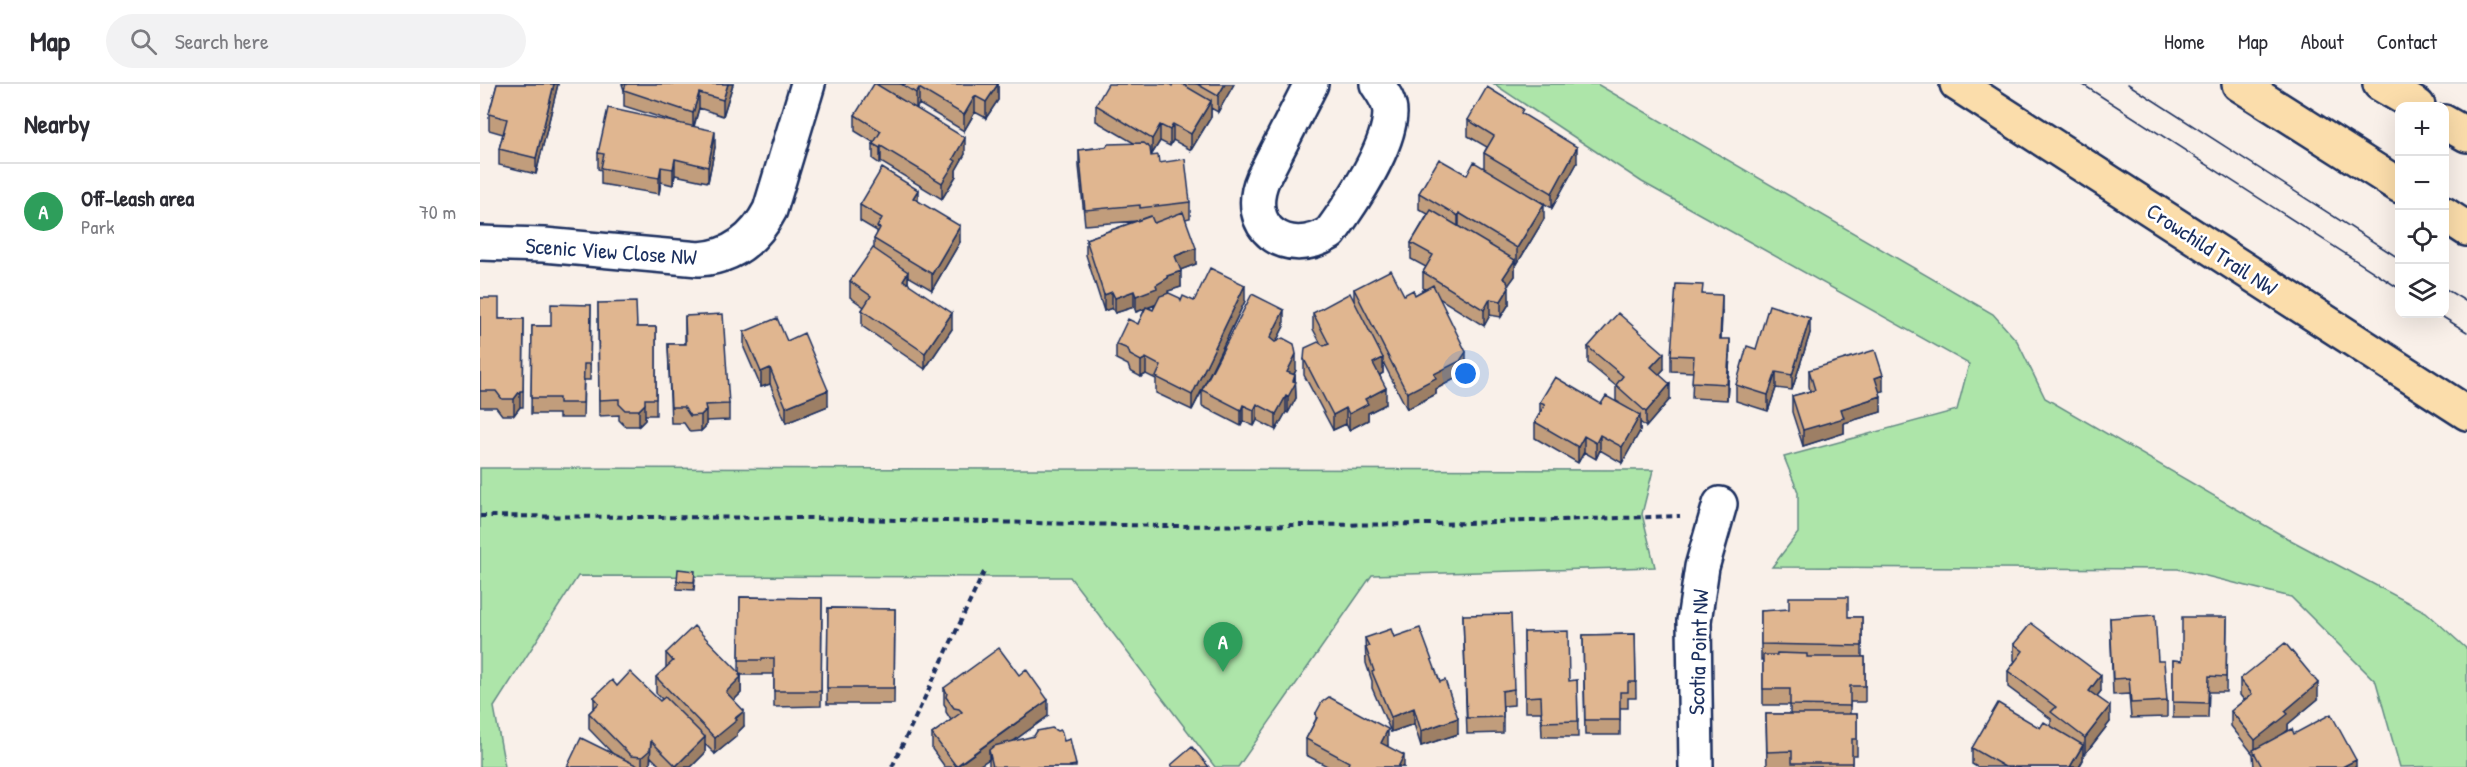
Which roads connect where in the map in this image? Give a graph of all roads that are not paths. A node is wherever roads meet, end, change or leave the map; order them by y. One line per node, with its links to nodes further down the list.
1 (808, 84): 13 (street, Scenic View Close NW)
2 (1311, 84): 3 (street)
3 (1377, 84)
4 (1957, 84): 14 (highway, Crowchild Trail NW)
5 (2240, 84): 10 (highway)
6 (2380, 84): 7 (highway)
7 (2411, 102)
8 (2449, 124): 9 (highway)
9 (2467, 135)
10 (2395, 183)
11 (2449, 217): 12 (highway)
12 (2467, 229)
13 (480, 243)
14 (2467, 413)
15 (1719, 510): 16 (street, Scotia Point NW)
16 (1696, 767)

